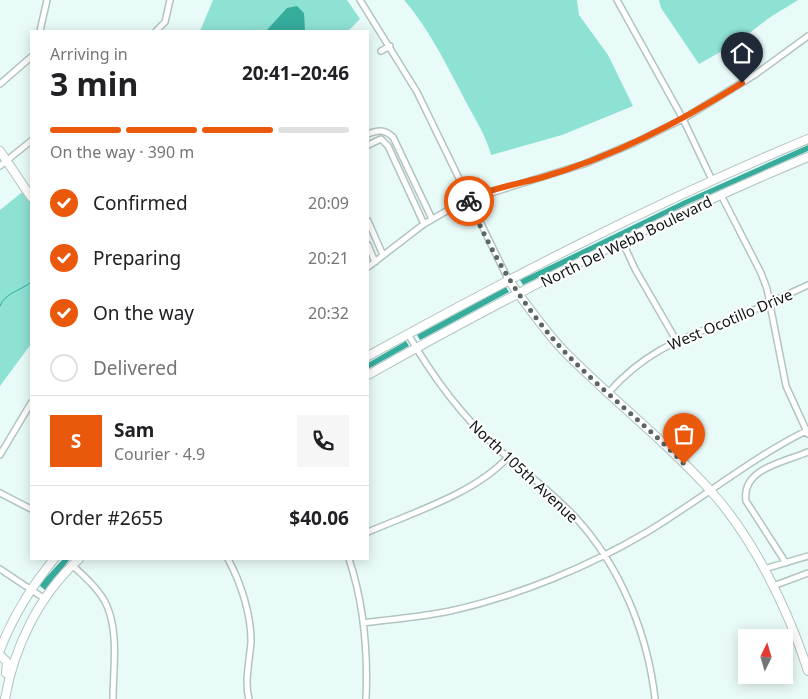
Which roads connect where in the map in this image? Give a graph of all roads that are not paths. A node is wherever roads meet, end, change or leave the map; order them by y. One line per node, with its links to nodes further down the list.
1 (47, 0): 5 (street)
2 (170, 0): 6 (street)
3 (360, 0): 8 (street)
4 (617, 0): 12 (street)
5 (40, 30)
6 (157, 30)
7 (808, 36): 12 (street)
8 (390, 46): 9 (street); 23 (street)
9 (381, 51)
10 (30, 58): 11 (street)
11 (0, 84)
12 (683, 119): 20 (street); 23 (street)
13 (369, 134): 24 (street)
14 (808, 139): 20 (street, North Del Webb Boulevard)
15 (30, 142): 19 (street)
16 (369, 145): 26 (street)
17 (0, 152): 19 (street)
18 (808, 156): 21 (street, North Del Webb Boulevard)
19 (3, 163): 22 (street)
20 (712, 180): 32 (street, North Del Webb Boulevard)
21 (721, 195): 27 (street, North Del Webb Boulevard); 35 (street)
22 (30, 196)
23 (468, 199): 24 (street); 32 (street)
24 (432, 219): 26 (street)
25 (369, 224): 29 (street)
26 (424, 224): 29 (street)
27 (622, 243): 34 (street, North Del Webb Boulevard); 37 (street)
28 (369, 247): 30 (street)
29 (383, 256): 30 (street)
30 (375, 262): 31 (street)
31 (369, 266)
32 (508, 279): 34 (street); 36 (street, North Del Webb Boulevard)
33 (808, 285): 35 (street, West Ocotillo Drive)
34 (518, 294): 38 (street, North Del Webb Boulevard); 41 (street)
35 (769, 304): 37 (street, West Ocotillo Drive); 43 (street)
36 (408, 334): 38 (street, North 105th Avenue); 39 (street, North Del Webb Boulevard)
37 (676, 340): 41 (street, West Ocotillo Drive)
38 (416, 348): 40 (street, North Del Webb Boulevard); 46 (street, North 105th Avenue)
39 (369, 355)
40 (369, 374)
41 (608, 393): 47 (street)
42 (30, 405): 45 (street)
43 (808, 431): 47 (street)
44 (808, 452): 57 (street)
45 (0, 454)
46 (508, 457): 50 (street); 51 (street, North 105th Avenue)
47 (710, 491): 51 (street); 60 (street)
48 (0, 493): 49 (street)
49 (30, 508)
50 (369, 532)
51 (604, 554): 65 (street); 75 (street, North 105th Avenue)
52 (808, 556): 57 (street)
53 (53, 560): 63 (street)
54 (78, 560): 58 (street)
55 (228, 560): 73 (street)
56 (349, 560): 65 (street)
57 (786, 563): 60 (street)
58 (72, 565): 64 (street); 72 (street)
59 (0, 569): 63 (street)
60 (764, 569): 62 (street)
61 (808, 573): 62 (street)
62 (773, 586): 70 (street)
63 (30, 588): 64 (street); 66 (street)
64 (45, 598): 67 (street)
65 (363, 624): 74 (street)
66 (8, 630): 67 (street); 68 (street)
67 (25, 634): 71 (street)
68 (0, 650)
69 (0, 655): 71 (street)
70 (808, 671)
71 (5, 698)
72 (113, 699)
73 (249, 699)
74 (366, 699)
75 (655, 699)

